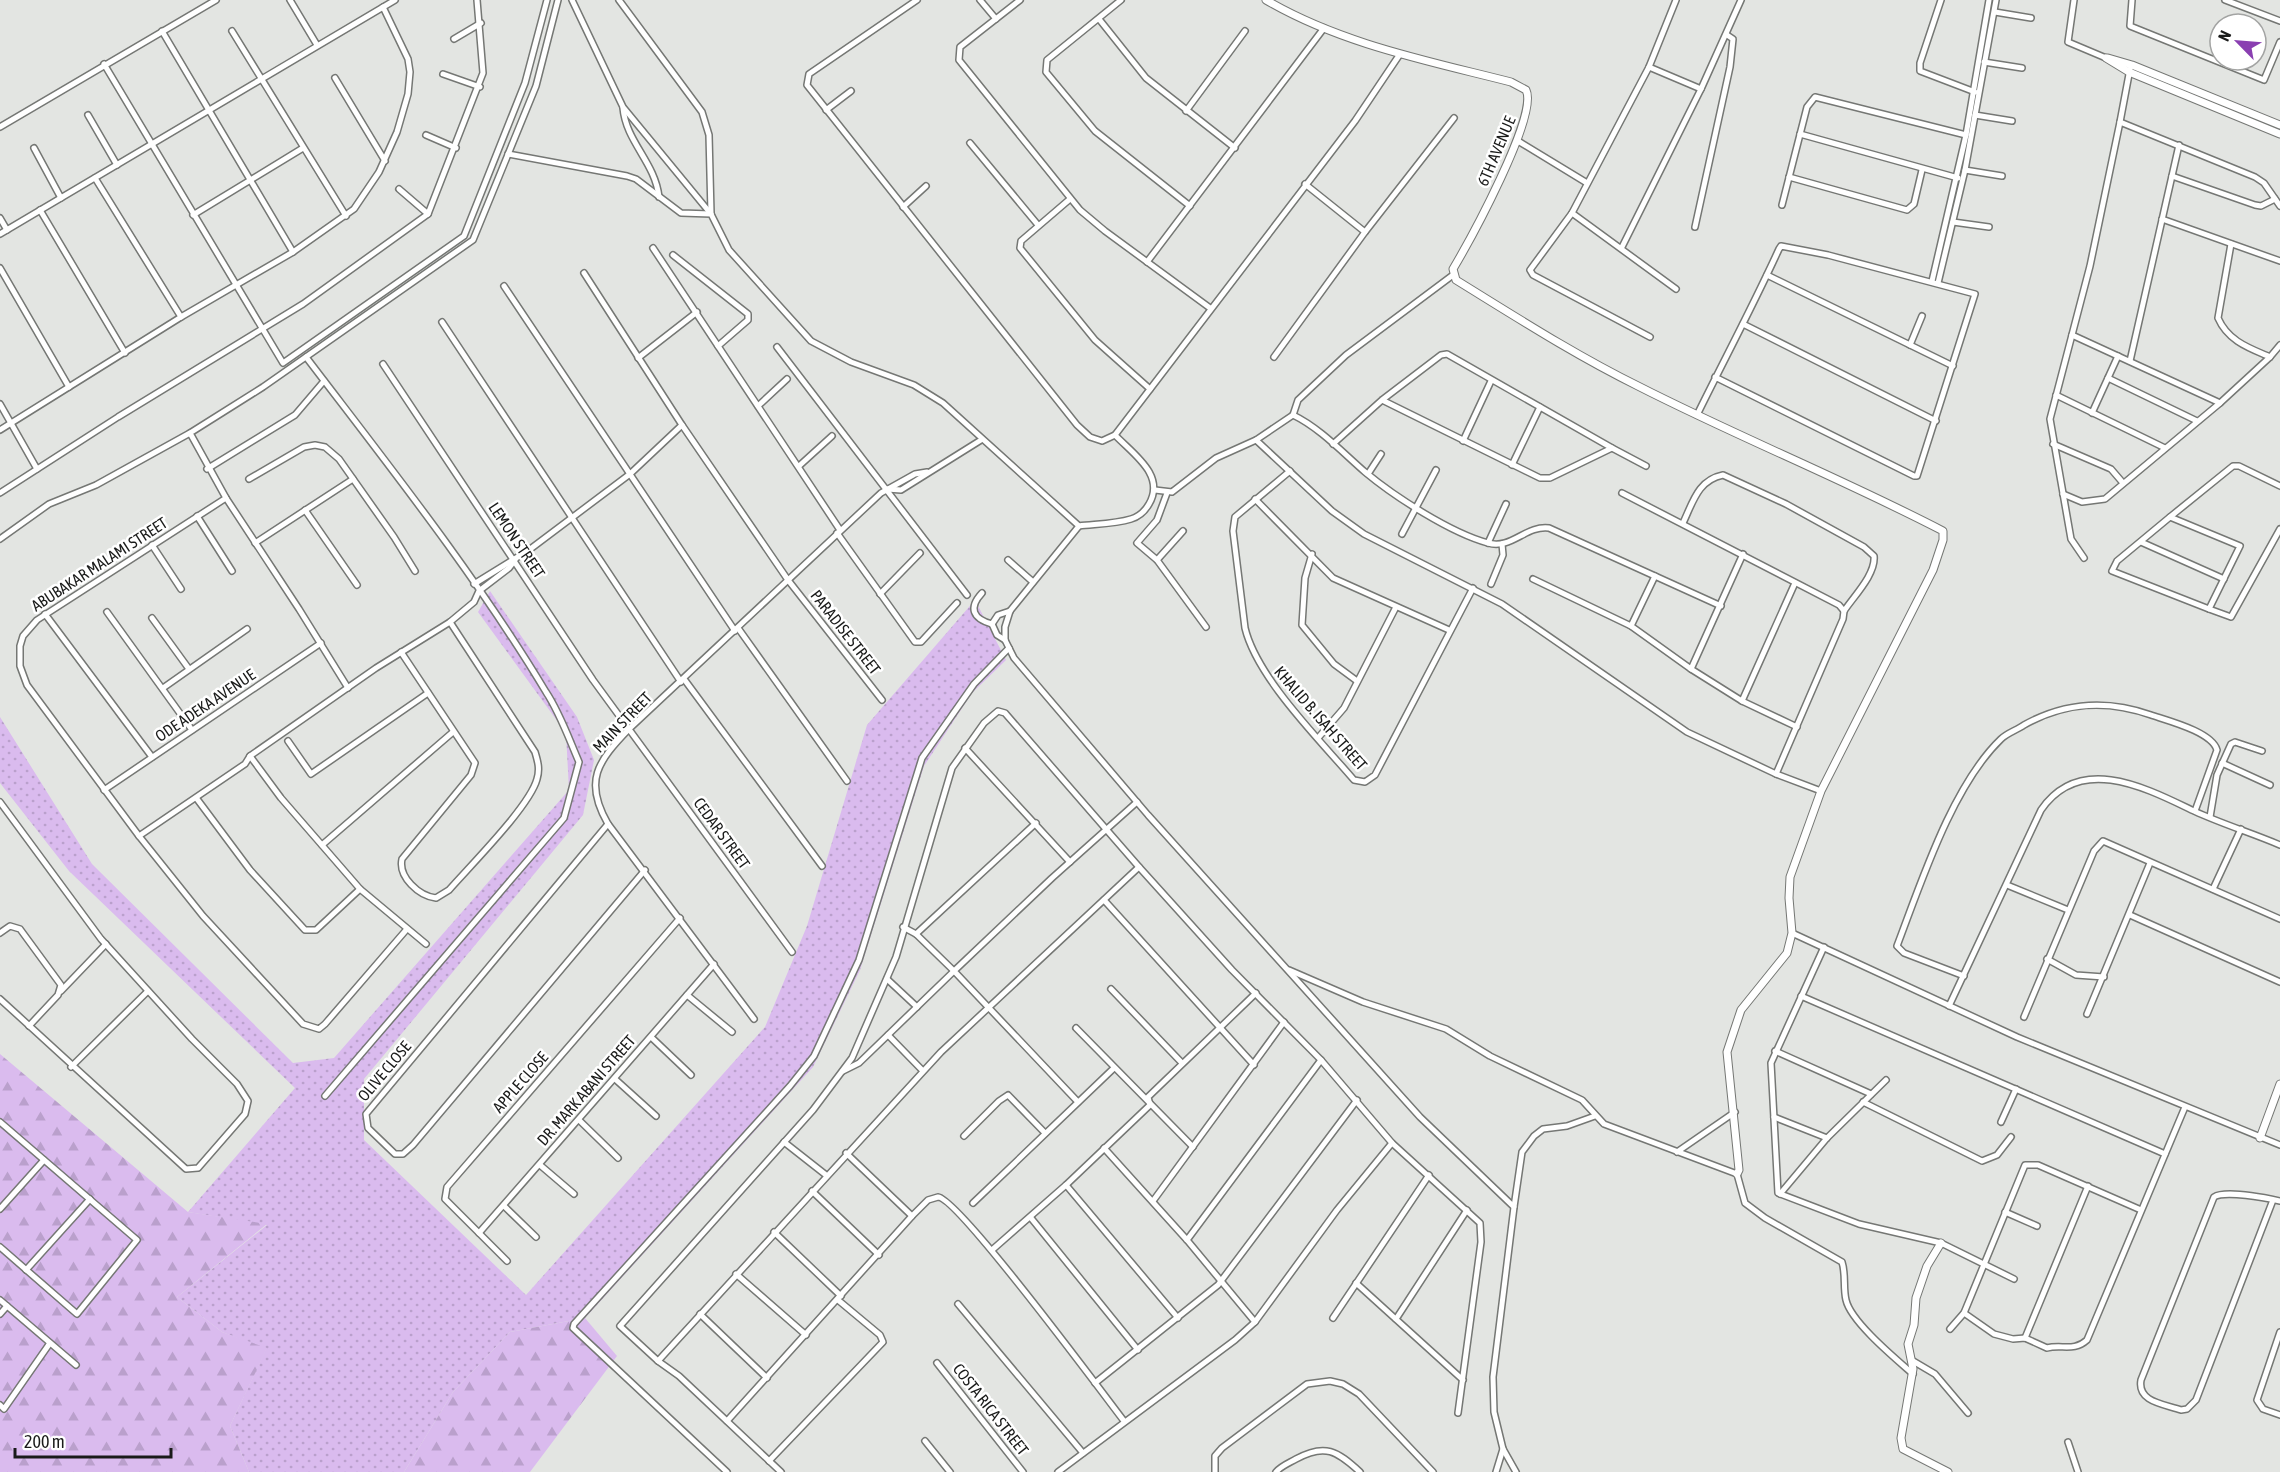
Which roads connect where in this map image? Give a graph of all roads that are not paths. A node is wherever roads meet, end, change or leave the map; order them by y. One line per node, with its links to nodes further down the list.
1 (216, 0): 31 (street)
2 (291, 0): 37 (street)
3 (395, 0): 23 (street)
4 (477, 0): 29 (street)
5 (547, 0): 134 (street)
6 (558, 0): 75 (street)
7 (572, 0): 52 (street)
8 (619, 0): 101 (street)
9 (917, 0): 53 (street)
10 (980, 0): 26 (street)
11 (1020, 0): 26 (street)
12 (1121, 0): 27 (street)
13 (1266, 0): 30 (street, 6TH AVENUE)
14 (1676, 0): 42 (street)
15 (1741, 0): 34 (street)
16 (1941, 0): 51 (street)
17 (1989, 0): 40 (street)
18 (1996, 0): 24 (street)
19 (2074, 0): 39 (street)
20 (2132, 0): 36 (street)
21 (2225, 0): 22 (street)
22 (2233, 1): 28 (street)
23 (384, 7): 37 (street); 76 (street)
24 (1995, 12): 25 (street); 40 (street)
25 (2031, 18)
26 (996, 19): 92 (street)
27 (1099, 19): 55 (street); 95 (street)
28 (2280, 21)
29 (481, 23): 35 (street); 48 (street)
30 (1324, 28): 38 (street, 6TH AVENUE); 74 (street)
31 (162, 31): 41 (street); 54 (street)
32 (232, 31): 46 (street)
33 (1245, 31): 55 (street)
34 (1727, 35): 49 (street); 108 (street)
35 (454, 39)
36 (2280, 42)
37 (317, 45): 46 (street)
38 (1400, 54): 67 (street, 6TH AVENUE); 87 (street)
39 (2106, 58): 44 (street)
40 (1983, 61): 43 (street); 51 (street)
41 (104, 64): 62 (street); 70 (street)
42 (1649, 67): 49 (street); 86 (street)
43 (2022, 68)
44 (2131, 68): 60 (street); 61 (street); 64 (street)
45 (443, 74): 48 (street)
46 (261, 78): 54 (street); 72 (street)
47 (335, 78): 76 (street)
48 (480, 87): 73 (street)
49 (1701, 89): 114 (street)
50 (851, 91): 53 (street)
51 (1977, 92): 57 (street); 66 (street)
52 (623, 107): 90 (street); 101 (street)
53 (826, 110): 97 (street)
54 (207, 111): 70 (street); 85 (street)
55 (1186, 111): 74 (street)
56 (88, 115): 77 (street)
57 (1975, 115): 59 (street); 66 (street)
58 (1454, 118): 111 (street)
59 (2012, 121)
60 (2120, 122): 69 (street); 135 (street)
61 (2280, 125)
62 (0, 127)
63 (1800, 134): 66 (street); 78 (street); 82 (street)
64 (2280, 134)
65 (426, 135): 73 (street)
66 (1968, 136): 79 (street); 84 (street)
67 (1518, 141): 86 (street); 122 (street, 6TH AVENUE)
68 (970, 143): 107 (street)
69 (2178, 145): 81 (street); 93 (street)
70 (150, 146): 77 (street); 102 (street)
71 (34, 148): 91 (street)
72 (303, 148): 85 (street); 103 (street)
73 (456, 148): 99 (street)
74 (1235, 148): 95 (street)
75 (508, 154): 90 (street); 143 (street)
76 (385, 161): 103 (street)
77 (117, 165): 83 (street)
78 (1922, 170): 82 (street); 84 (street)
79 (1965, 170): 80 (street); 84 (street)
80 (2002, 176)
81 (2172, 176): 93 (street); 105 (street)
82 (1789, 177): 94 (street)
83 (95, 178): 91 (street); 131 (street)
84 (1960, 178): 106 (street); 124 (street)
85 (249, 181): 102 (street); 116 (street)
86 (1587, 183): 100 (street)
87 (1305, 184): 111 (street); 128 (street)
88 (926, 186): 97 (street)
89 (399, 189): 99 (street)
90 (659, 197): 101 (street)
91 (61, 198): 98 (street)
92 (1070, 199): 107 (street); 119 (street)
93 (2275, 199): 96 (street)
94 (1782, 205)
95 (1190, 206): 119 (street)
96 (2280, 206)
97 (903, 207): 172 (street)
98 (40, 210): 110 (street); 141 (street)
99 (428, 213): 134 (street)
100 (1572, 213): 114 (street); 136 (street)
101 (711, 214): 174 (street)
102 (193, 215): 125 (street)
103 (346, 216): 116 (street)
104 (0, 218): 110 (street)
105 (2162, 219): 113 (street); 147 (street)
106 (1953, 222): 109 (street); 124 (street)
107 (1038, 225): 156 (street)
108 (1695, 227)
109 (1989, 228)
110 (7, 230): 112 (street)
111 (1365, 232): 144 (street)
112 (0, 234)
113 (2231, 243): 118 (street); 145 (street)
114 (1622, 247): 127 (street)
115 (653, 248): 129 (street)
116 (293, 252): 125 (street)
117 (673, 255): 137 (street)
118 (2280, 261)
119 (1147, 262): 128 (street)
120 (0, 268): 155 (street)
121 (584, 273): 146 (street, PARADISE STREET)
122 (1453, 275): 164 (street, 6TH AVENUE); 165 (street)
123 (1767, 275): 124 (street); 133 (street); 138 (street)
124 (1935, 282): 149 (street)
125 (236, 286): 131 (street); 134 (street)
126 (504, 286): 189 (street)
127 (1676, 289)
128 (1210, 308): 156 (street)
129 (696, 312): 137 (street); 146 (street)
130 (1922, 316): 138 (street)
131 (182, 317): 141 (street)
132 (442, 322): 207 (street)
133 (1743, 324): 150 (street); 166 (street)
134 (263, 329): 185 (street)
135 (2072, 335): 142 (street); 157 (street)
136 (1650, 337)
137 (718, 345): 161 (street)
138 (1910, 345): 149 (street)
139 (2280, 345): 145 (street)
140 (777, 347): 195 (street)
141 (125, 353): 155 (street)
142 (2118, 356): 147 (street); 151 (street)
143 (306, 357): 153 (street); 171 (street)
144 (1274, 357)
145 (2270, 357): 159 (street)
146 (638, 358): 169 (street, PARADISE STREET)
147 (2130, 361): 159 (street)
148 (383, 364): 227 (street, LEMON STREET)
149 (1953, 366): 166 (street)
150 (1715, 377): 165 (street); 166 (street)
151 (2108, 378): 163 (street); 167 (street)
152 (787, 379): 161 (street)
153 (324, 381): 186 (street); 238 (street)
154 (1491, 381): 158 (street); 162 (street); 176 (street)
155 (69, 387): 168 (street)
156 (1150, 389): 172 (street)
157 (2056, 395): 163 (street); 178 (street)
158 (1382, 399): 176 (street); 177 (street)
159 (2220, 403): 167 (street)
160 (0, 404): 168 (street)
161 (758, 406): 183 (street)
162 (1540, 407): 180 (street); 182 (street)
163 (2092, 412): 179 (street)
164 (1293, 415): 175 (street); 177 (street)
165 (1697, 415): 291 (street)
166 (1936, 421)
167 (2197, 421): 179 (street)
168 (11, 423): 170 (street); 185 (street)
169 (682, 425): 189 (street); 235 (street, PARADISE STREET)
170 (0, 430)
171 (190, 433): 186 (street); 215 (street)
172 (1114, 435): 196 (street)
173 (832, 436): 183 (street)
174 (981, 440): 195 (street, MAIN STREET); 210 (street)
175 (1256, 440): 188 (street); 199 (street)
176 (1463, 441): 182 (street)
177 (1333, 444): 190 (street)
178 (2054, 444): 193 (street); 200 (street)
179 (2165, 447): 193 (street)
180 (1612, 448): 182 (street); 184 (street)
181 (1381, 454): 190 (street)
182 (1512, 465)
183 (799, 466): 212 (street)
184 (1646, 466)
185 (37, 469): 198 (street)
186 (207, 469): 201 (street)
187 (1436, 470): 204 (street)
188 (1290, 471): 202 (street, KHALID B. ISAH STREET); 241 (street)
189 (630, 474): 207 (street); 261 (street)
190 (1368, 474): 204 (street)
191 (249, 479): 192 (street)
192 (353, 479): 205 (street); 231 (street)
193 (2123, 483): 200 (street)
194 (2280, 486): 208 (street)
195 (887, 489): 212 (street, MAIN STREET); 246 (street)
196 (1155, 490): 199 (street); 210 (street)
197 (1622, 492): 209 (street)
198 (0, 493)
199 (1167, 493): 229 (street)
200 (2063, 494): 226 (street)
201 (226, 498): 206 (street, ABUBAKAR MALAMI STREET); 217 (street)
202 (1256, 499): 224 (street); 280 (street, KHALID B. ISAH STREET)
203 (1506, 504): 218 (street)
204 (1416, 507): 214 (street); 218 (street)
205 (305, 510): 217 (street); 240 (street)
206 (197, 516): 221 (street, ABUBAKAR MALAMI STREET); 230 (street)
207 (571, 517): 227 (street); 269 (street)
208 (2170, 517): 216 (street); 234 (street)
209 (1683, 523): 225 (street); 252 (street)
210 (1079, 526): 236 (street)
211 (2280, 529): 220 (street)
212 (839, 531): 235 (street, MAIN STREET); 245 (street)
213 (1183, 531): 229 (street)
214 (1402, 534)
215 (0, 539)
216 (2141, 542): 234 (street); 250 (street)
217 (255, 543): 264 (street)
218 (1488, 543): 219 (street)
219 (1502, 544): 232 (street); 239 (street)
220 (2271, 544): 222 (street); 250 (street)
221 (152, 545): 242 (street); 254 (street, ABUBAKAR MALAMI STREET)
222 (2280, 548)
223 (920, 553): 245 (street)
224 (1312, 554): 249 (street); 270 (street)
225 (1743, 554): 237 (street); 248 (street)
226 (2084, 558)
227 (514, 560): 238 (street); 243 (street); 277 (street, LEMON STREET)
228 (1008, 560): 236 (street)
229 (1156, 560): 259 (street)
230 (232, 572)
231 (415, 572)
232 (1655, 576): 248 (street); 258 (street)
233 (1533, 579): 258 (street)
234 (2224, 579): 250 (street)
235 (788, 580): 261 (street, MAIN STREET); 274 (street, PARADISE STREET)
236 (1032, 582): 251 (street)
237 (1795, 583): 252 (street); 275 (street)
238 (474, 584): 243 (street)
239 (1491, 584)
240 (357, 585)
241 (1473, 588): 262 (street, KHALID B. ISAH STREET); 287 (street)
242 (181, 589)
243 (479, 591): 256 (street); 368 (street)
244 (982, 593): 257 (street)
245 (880, 594): 247 (street)
246 (967, 595)
247 (957, 603)
248 (1721, 606): 268 (street)
249 (1396, 607): 262 (street); 270 (street)
250 (2209, 609)
251 (1010, 611): 257 (street); 263 (street)
252 (1844, 611): 276 (street)
253 (107, 612): 271 (street)
254 (45, 614): 285 (street); 290 (street, ABUBAKAR MALAMI STREET)
255 (152, 618): 267 (street)
256 (450, 622): 266 (street); 279 (street)
257 (992, 624): 263 (street)
258 (1631, 626): 268 (street)
259 (1206, 627)
260 (247, 629): 267 (street)
261 (736, 629): 269 (street, MAIN STREET); 288 (street)
262 (1449, 630): 280 (street, KHALID B. ISAH STREET)
263 (1005, 640): 265 (street)
264 (321, 643): 272 (street); 278 (street, ODE ADEKA AVENUE)
265 (1010, 648): 294 (street); 469 (street)
266 (401, 652): 272 (street); 273 (street)
267 (189, 669): 271 (street)
268 (1691, 669): 275 (street)
269 (682, 681): 277 (street, MAIN STREET); 306 (street)
270 (1357, 681): 280 (street)
271 (163, 688): 278 (street)
272 (348, 688): 284 (street)
273 (428, 693): 279 (street); 281 (street)
274 (882, 700)
275 (1742, 701): 276 (street)
276 (1797, 727): 287 (street)
277 (629, 729): 298 (street, MAIN STREET); 325 (street, CEDAR STREET)
278 (192, 730): 285 (street, ODE ADEKA AVENUE)
279 (453, 732): 302 (street)
280 (1318, 738)
281 (288, 741)
282 (965, 748): 297 (street); 299 (street); 317 (street)
283 (2262, 751): 286 (street)
284 (250, 756): 292 (street); 302 (street)
285 (152, 757): 290 (street, ODE ADEKA AVENUE)
286 (2222, 763): 289 (street); 296 (street)
287 (1776, 774): 291 (street)
288 (847, 781)
289 (2270, 784)
290 (104, 790): 301 (street, ABUBAKAR MALAMI STREET)
291 (1821, 791): 320 (street)
292 (197, 799): 301 (street); 310 (street)
293 (0, 802): 322 (street)
294 (1137, 802): 299 (street); 328 (street)
295 (2194, 811): 296 (street); 309 (street); 330 (street)
296 (2210, 817): 300 (street)
297 (1036, 823): 304 (street); 321 (street)
298 (608, 824): 308 (street, MAIN STREET); 308 (street, OLIVE CLOSE)
299 (1106, 829): 304 (street); 307 (street)
300 (2241, 829): 303 (street); 311 (street)
301 (139, 836): 318 (street, ABUBAKAR MALAMI STREET)
302 (322, 845): 310 (street)
303 (2280, 845)
304 (1070, 862): 329 (street)
305 (2150, 863): 311 (street); 313 (street); 314 (street)
306 (822, 866)
307 (1139, 867): 312 (street); 336 (street)
308 (645, 870): 315 (street, MAIN STREET)
309 (2007, 885): 313 (street); 330 (street)
310 (360, 889): 318 (street)
311 (2213, 889): 316 (street)
312 (1104, 900): 343 (street); 350 (street)
313 (2068, 910): 326 (street)
314 (2130, 915): 331 (street); 333 (street)
315 (680, 918): 327 (street, MAIN STREET); 419 (street, APPLE CLOSE)
316 (2280, 919)
317 (903, 927): 321 (street); 332 (street)
318 (407, 929): 323 (street)
319 (0, 933): 337 (street)
320 (1792, 933): 324 (street); 374 (street)
321 (916, 934): 329 (street)
322 (106, 944): 335 (street); 337 (street)
323 (426, 944)
324 (1824, 947): 339 (street); 341 (street)
325 (792, 952)
326 (2047, 959): 331 (street); 345 (street)
327 (714, 964): 338 (street, DR. MARK ABANI STREET); 346 (street, MAIN STREET)
328 (1287, 969): 376 (street); 410 (street)
329 (954, 971): 342 (street); 343 (street)
330 (1964, 976): 341 (street)
331 (2103, 977): 344 (street)
332 (887, 979): 342 (street); 360 (street)
333 (2280, 982)
334 (1111, 989): 356 (street)
335 (148, 991): 358 (street); 358 (street)
336 (1256, 993): 347 (street); 350 (street)
337 (58, 995): 348 (street)
338 (687, 995): 351 (street); 353 (street, DR. MARK ABANI STREET)
339 (1801, 996): 354 (street); 366 (street)
340 (0, 999): 348 (street)
341 (1949, 1006): 373 (street)
342 (917, 1007): 352 (street)
343 (989, 1008): 361 (street); 370 (street)
344 (2087, 1014)
345 (2024, 1017)
346 (754, 1019)
347 (1284, 1022): 355 (street); 357 (street)
348 (29, 1026): 358 (street)
349 (1076, 1028): 359 (street)
350 (1219, 1029): 356 (street); 357 (street)
351 (732, 1032)
352 (888, 1035): 360 (street); 361 (street)
353 (651, 1037): 362 (street); 363 (street, DR. MARK ABANI STREET)
354 (1775, 1051): 367 (street); 377 (street)
355 (1322, 1060): 369 (street); 421 (street)
356 (1182, 1063): 372 (street)
357 (1254, 1065): 389 (street)
358 (71, 1066)
359 (1114, 1068): 370 (street); 372 (street)
360 (843, 1071): 386 (street)
361 (923, 1071): 392 (street)
362 (692, 1075)
363 (615, 1078): 375 (street); 378 (street, DR. MARK ABANI STREET)
364 (1886, 1080): 367 (street)
365 (2280, 1084): 385 (street)
366 (2016, 1089): 380 (street); 393 (street)
367 (1871, 1094): 371 (street)
368 (325, 1096)
369 (1357, 1100): 387 (street); 431 (street)
370 (1078, 1102): 381 (street)
371 (1863, 1102): 383 (street); 384 (street)
372 (1150, 1105): 389 (street); 390 (street)
373 (2185, 1107): 385 (street); 393 (street)
374 (1735, 1112): 391 (street); 397 (street)
375 (656, 1116)
376 (1595, 1116): 391 (street); 410 (street)
377 (1774, 1117): 384 (street); 404 (street)
378 (579, 1120): 394 (street); 396 (street, DR. MARK ABANI STREET)
379 (0, 1122): 395 (street)
380 (2001, 1122)
381 (1045, 1132): 382 (street); 408 (street)
382 (964, 1136)
383 (2011, 1137)
384 (1827, 1138): 404 (street)
385 (2260, 1138): 388 (street)
386 (784, 1142): 398 (street); 450 (street)
387 (1392, 1143): 399 (street); 443 (street)
388 (2280, 1146)
389 (1193, 1147): 406 (street)
390 (1104, 1148): 400 (street); 406 (street)
391 (1677, 1152): 397 (street)
392 (846, 1153): 398 (street); 415 (street)
393 (2165, 1154): 413 (street)
394 (618, 1158)
395 (44, 1160): 405 (street); 411 (street)
396 (540, 1165): 403 (street); 409 (street, DR. MARK ABANI STREET)
397 (1737, 1174): 454 (street)
398 (826, 1175): 402 (street)
399 (1429, 1175): 412 (street); 432 (street)
400 (1066, 1185): 416 (street); 441 (street)
401 (2088, 1186): 413 (street); 414 (street); 447 (street)
402 (812, 1191): 418 (street); 425 (street)
403 (574, 1194)
404 (1780, 1194): 422 (street)
405 (90, 1199): 428 (street); 428 (street)
406 (1153, 1201): 421 (street)
407 (2277, 1201): 407 (street)
408 (973, 1203)
409 (504, 1206): 419 (street, DR. MARK ABANI STREET); 420 (street)
410 (1514, 1207): 466 (street)
411 (0, 1209)
412 (1467, 1210): 442 (street); 456 (street)
413 (2141, 1210): 447 (street)
414 (2005, 1212): 417 (street); 427 (street)
415 (912, 1216): 424 (street); 425 (street)
416 (1031, 1218): 424 (street); 449 (street)
417 (2037, 1226)
418 (774, 1232): 429 (street); 433 (street)
419 (479, 1233): 426 (street, APPLE CLOSE)
420 (536, 1237)
421 (1187, 1240): 431 (street)
422 (1941, 1244): 427 (street); 451 (street)
423 (0, 1247): 428 (street)
424 (992, 1250): 457 (street)
425 (879, 1255): 433 (street)
426 (507, 1261)
427 (1985, 1264): 430 (street); 437 (street)
428 (26, 1270)
429 (736, 1274): 439 (street); 446 (street)
430 (2014, 1279)
431 (1221, 1281): 441 (street); 443 (street)
432 (1356, 1283): 440 (street); 442 (street)
433 (840, 1298): 446 (street); 468 (street)
434 (0, 1300): 436 (street)
435 (958, 1304): 467 (street)
436 (7, 1306): 438 (street); 448 (street)
437 (1964, 1313): 444 (street); 447 (street)
438 (0, 1314)
439 (700, 1314): 450 (street); 455 (street)
440 (1333, 1317)
441 (1178, 1318): 449 (street)
442 (1396, 1319): 456 (street)
443 (1255, 1322): 463 (street)
444 (1950, 1329)
445 (2280, 1332): 461 (street)
446 (806, 1335): 455 (street)
447 (2025, 1338)
448 (50, 1343): 453 (street); 458 (street)
449 (1138, 1350): 457 (street)
450 (658, 1360): 462 (street)
451 (1912, 1361): 454 (street); 460 (street)
452 (937, 1362): 472 (street, COSTA RICA STREET)
453 (76, 1365)
454 (1913, 1374): 480 (street)
455 (767, 1378): 462 (street)
456 (1463, 1380): 459 (street)
457 (1095, 1383): 463 (street)
458 (0, 1405)
459 (1458, 1413)
460 (1968, 1413)
461 (2280, 1415)
462 (727, 1421): 468 (street)
463 (1124, 1421): 467 (street)
464 (925, 1440): 471 (street)
465 (2068, 1442): 481 (street)
466 (1503, 1449): 478 (street); 479 (street)
467 (1083, 1453): 473 (street)
468 (769, 1461): 470 (street)
469 (727, 1472)
470 (781, 1472)
471 (950, 1472)
472 (1023, 1472)
473 (1058, 1472)
474 (1215, 1472): 477 (street)
475 (1276, 1472): 476 (street)
476 (1360, 1472)
477 (1433, 1472)
478 (1496, 1472)
479 (1516, 1472)
480 (1948, 1472)
481 (2078, 1472)

